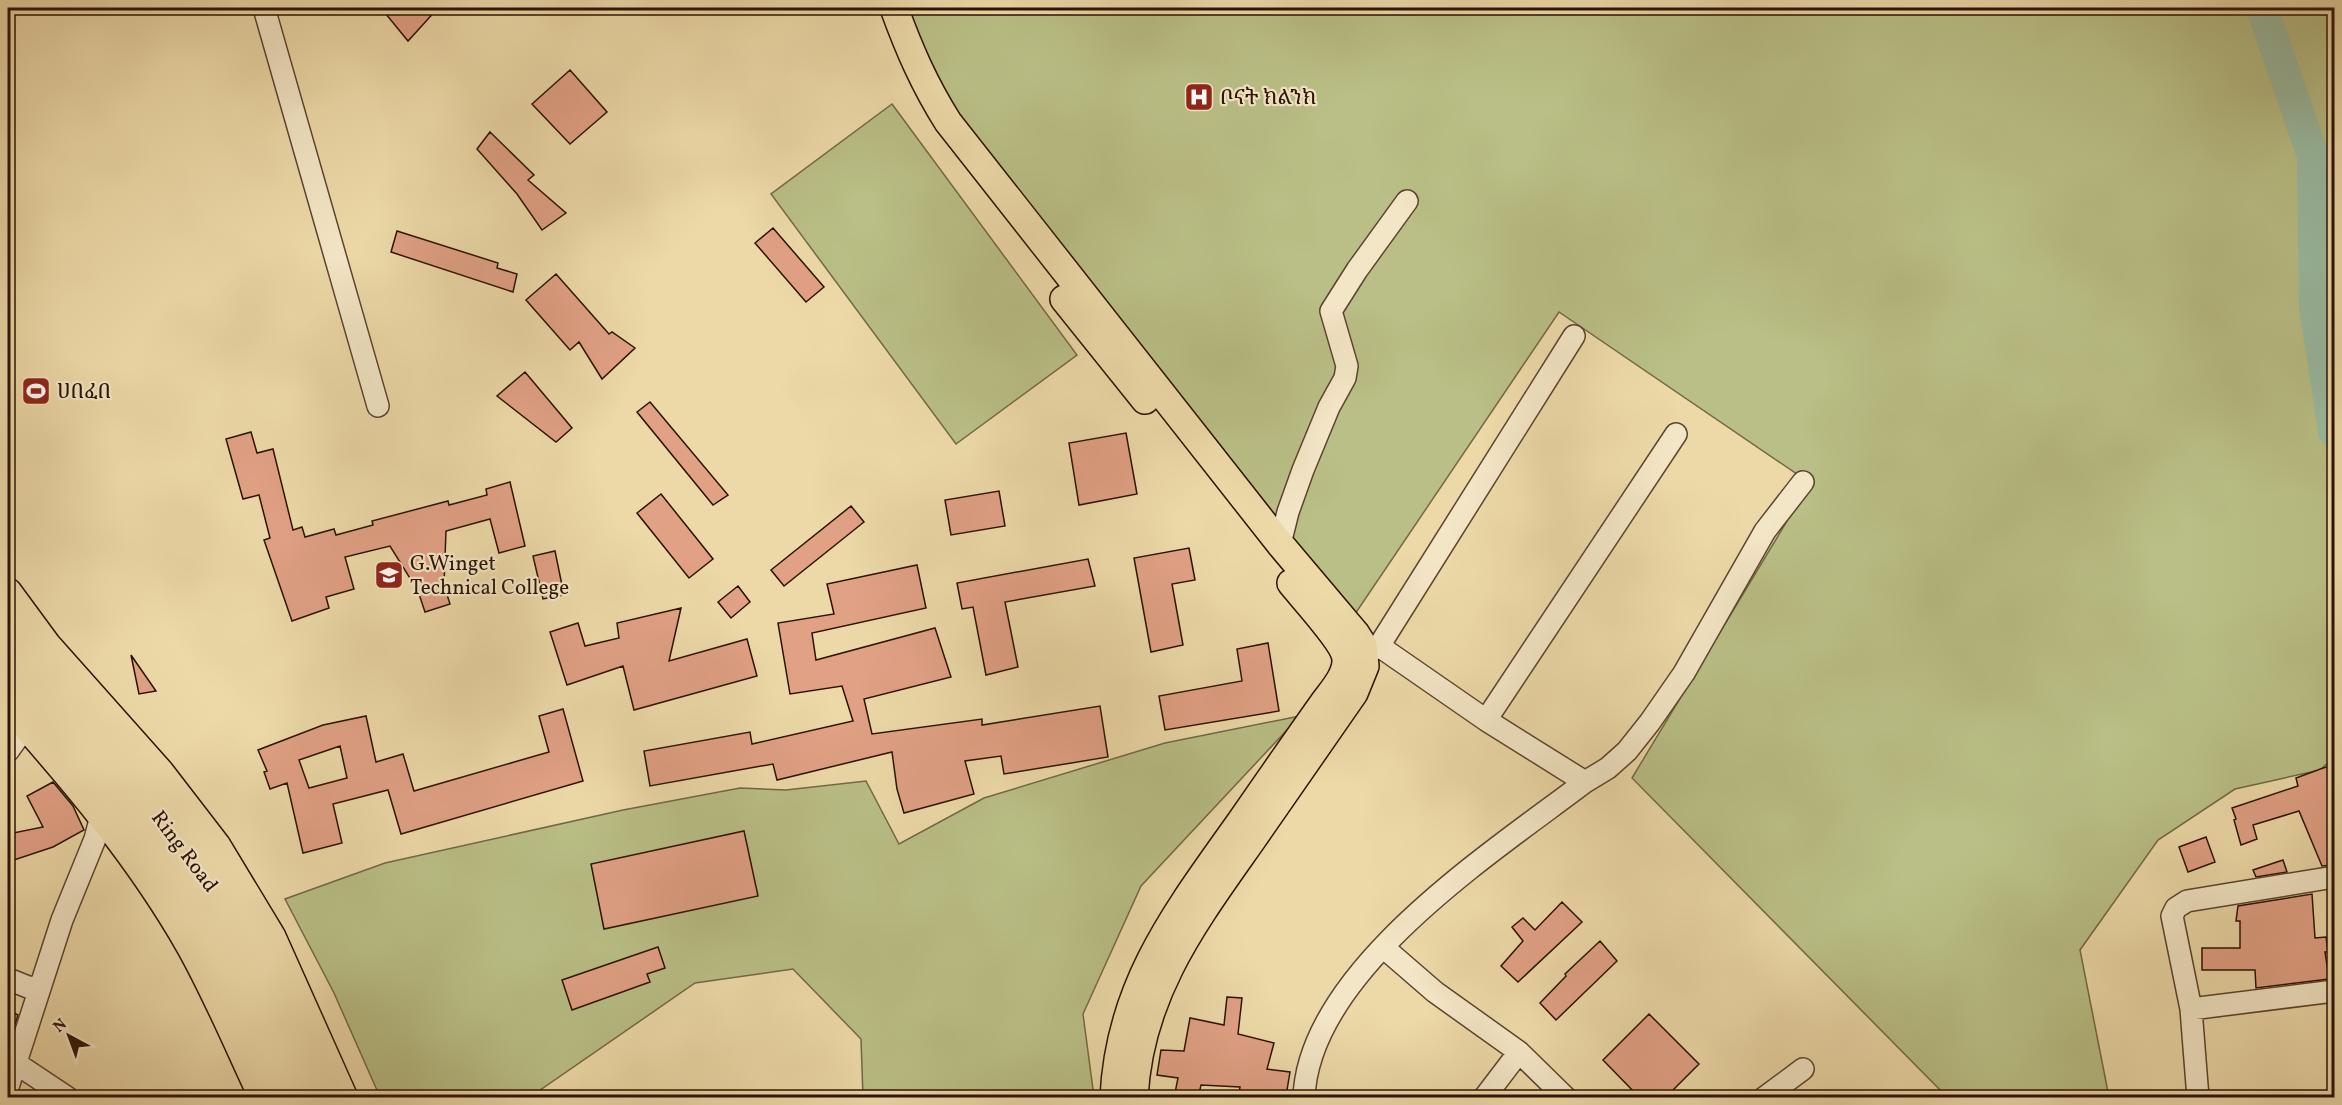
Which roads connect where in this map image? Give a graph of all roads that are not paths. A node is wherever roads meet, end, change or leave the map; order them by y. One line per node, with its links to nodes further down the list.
1 (264, 8): 6 (street)
2 (877, 8): 35 (main road)
3 (894, 8): 9 (main road)
4 (1407, 201): 9 (street)
5 (1574, 336): 12 (street)
6 (378, 406)
7 (1676, 434): 15 (street)
8 (1803, 482): 18 (street)
9 (1280, 544): 12 (main road)
10 (8, 592): 34 (main road)
11 (8, 634): 33 (highway, Ring Road)
12 (1372, 651): 15 (street); 36 (main road)
13 (8, 671): 32 (highway, Ring Road)
14 (8, 706): 16 (main road)
15 (1485, 720): 18 (street)
16 (26, 726): 17 (street); 19 (main road)
17 (8, 751)
18 (1585, 782): 21 (street)
19 (101, 816): 23 (street); 31 (main road)
20 (2334, 877): 25 (street)
21 (1383, 947): 26 (street); 37 (street)
22 (8, 980): 23 (street)
23 (40, 988): 27 (street)
24 (2334, 991): 25 (street)
25 (2191, 1009): 41 (street)
26 (1519, 1052): 38 (street); 39 (street)
27 (17, 1064): 29 (street); 30 (street)
28 (1803, 1069): 40 (street)
29 (8, 1087)
30 (68, 1098)
31 (263, 1098)
32 (288, 1098)
33 (317, 1098)
34 (344, 1098)
35 (1114, 1098)
36 (1134, 1098)
37 (1304, 1098)
38 (1484, 1098)
39 (1566, 1098)
40 (1764, 1098)
41 (2198, 1098)

